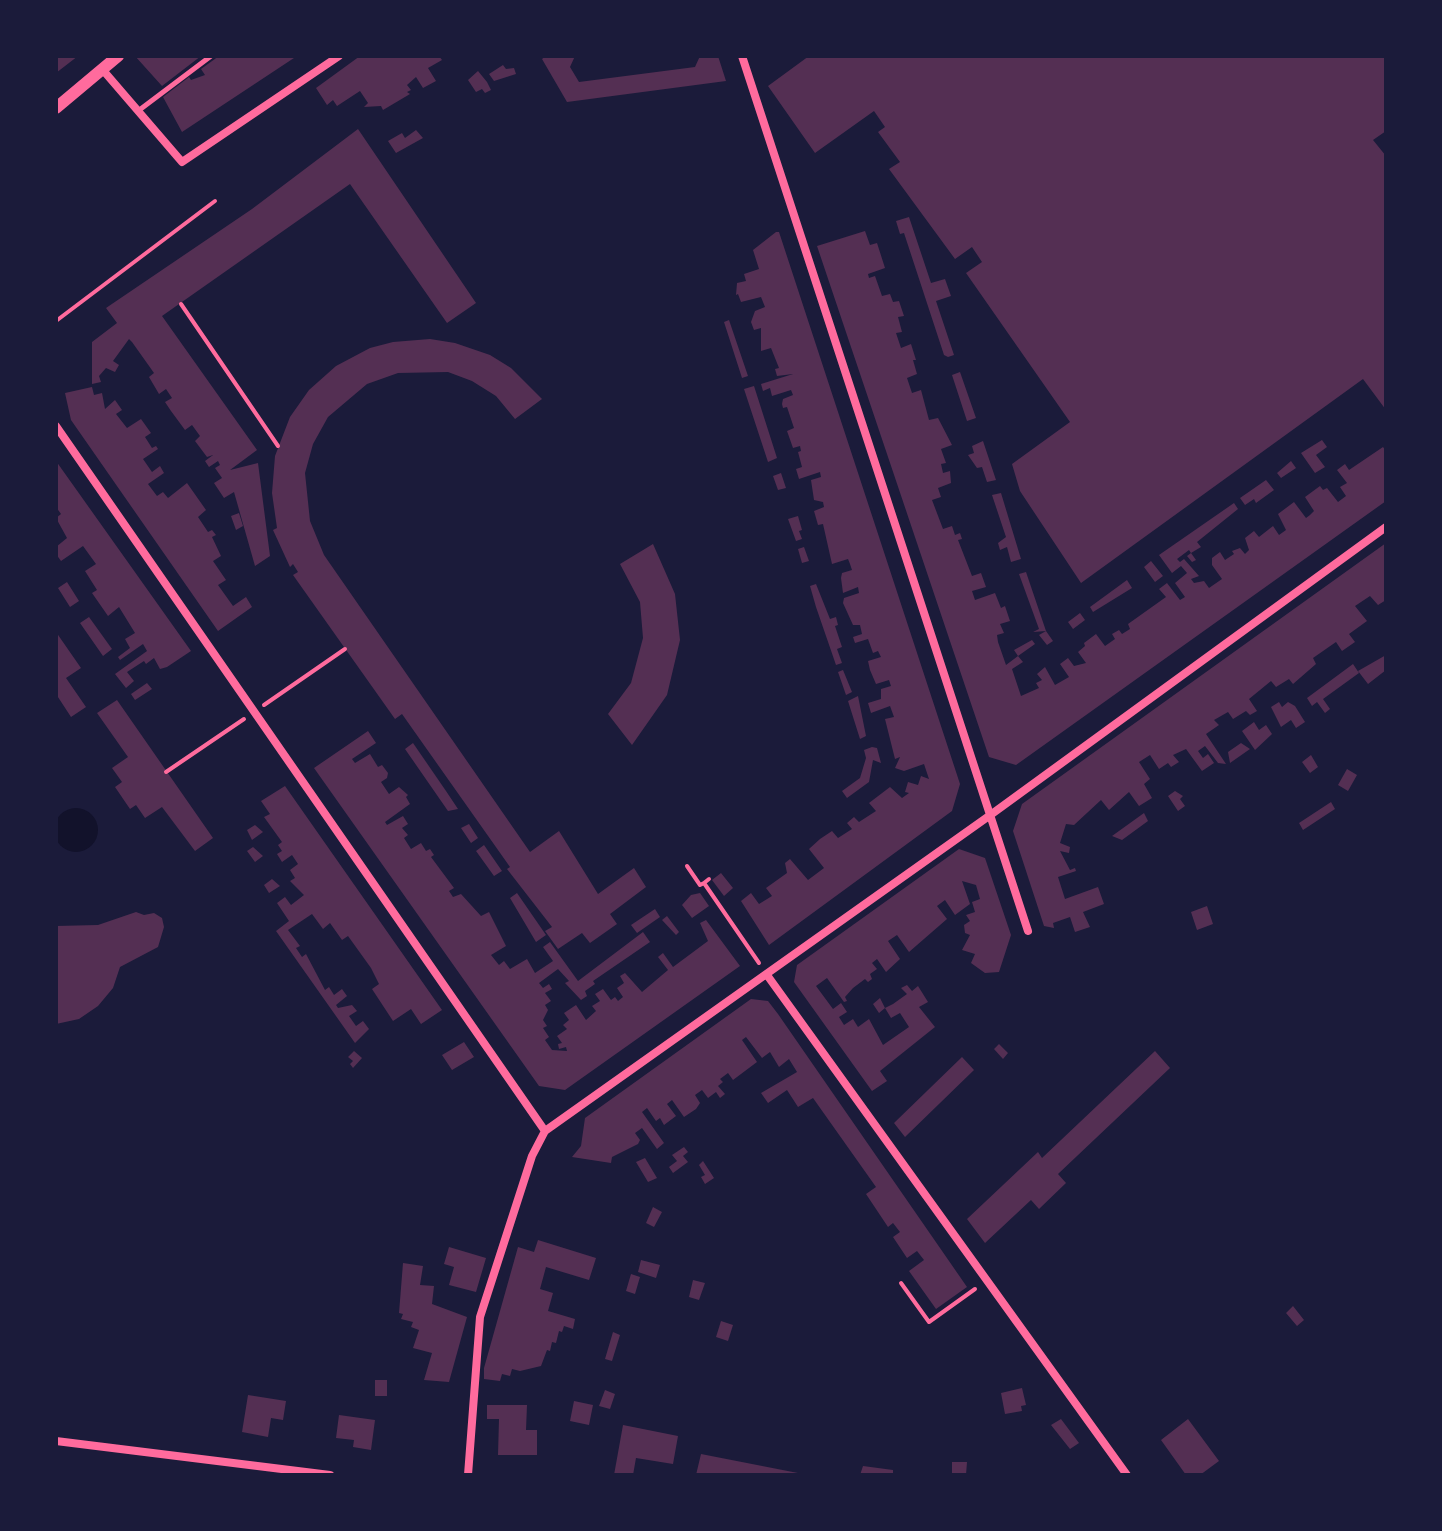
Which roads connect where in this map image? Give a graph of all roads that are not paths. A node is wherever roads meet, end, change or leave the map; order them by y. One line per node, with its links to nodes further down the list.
1 (118, 56): 5 (street)
2 (211, 56): 7 (lane)
3 (339, 56): 7 (street)
4 (742, 56): 10 (street)
5 (102, 69): 6 (street); 7 (street)
6 (56, 108)
7 (138, 111)
8 (56, 426): 13 (street)
9 (1386, 527): 10 (street)
10 (989, 816): 11 (street); 12 (street)
11 (1028, 931)
12 (767, 975): 13 (street); 17 (street)
13 (545, 1131): 16 (street)
14 (56, 1441): 15 (street)
15 (330, 1475)
16 (468, 1475)
17 (1127, 1475)

